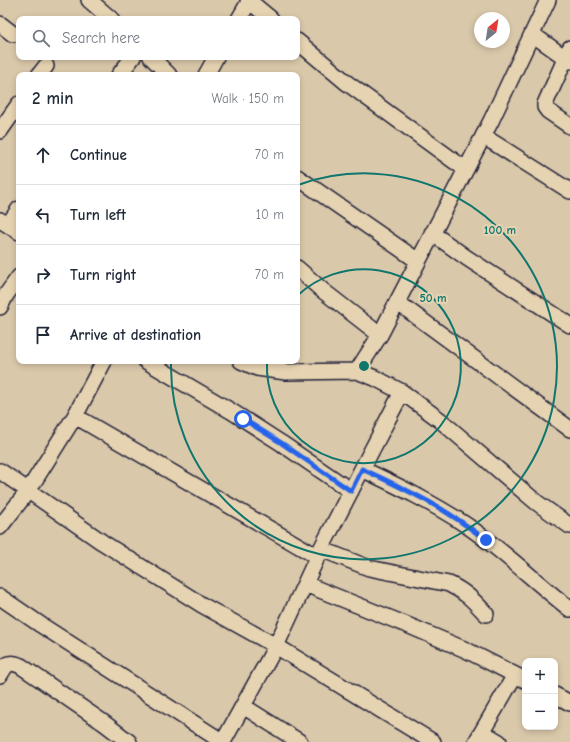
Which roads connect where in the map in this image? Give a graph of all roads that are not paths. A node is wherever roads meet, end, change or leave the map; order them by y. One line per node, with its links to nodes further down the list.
1 (89, 0): 4 (street)
2 (249, 0): 5 (street); 6 (street)
3 (548, 0): 9 (street)
4 (108, 16)
5 (241, 16)
6 (268, 16)
7 (0, 24): 8 (street)
8 (13, 34)
9 (532, 34): 11 (street); 21 (street)
10 (300, 44): 22 (street)
11 (568, 55): 19 (street)
12 (131, 60): 15 (street)
13 (154, 60): 16 (street)
14 (214, 60): 17 (street)
15 (121, 72)
16 (166, 72)
17 (208, 72)
18 (16, 108): 20 (street)
19 (570, 126)
20 (0, 131)
21 (483, 136): 22 (street); 24 (street)
22 (465, 169): 27 (street)
23 (300, 179): 28 (street)
24 (570, 191)
25 (16, 214): 26 (street)
26 (9, 226)
27 (432, 233): 28 (street); 33 (street)
28 (418, 262): 31 (street)
29 (300, 271): 34 (street)
30 (16, 281): 32 (street)
31 (397, 302): 34 (street); 41 (street)
32 (0, 308)
33 (570, 325)
34 (380, 335): 38 (street)
35 (102, 364): 40 (street)
36 (151, 364): 45 (street)
37 (248, 364): 38 (street)
38 (357, 371): 39 (street)
39 (402, 392): 42 (street); 46 (street)
40 (75, 416): 44 (street); 48 (street)
41 (570, 429)
42 (362, 469): 45 (street); 51 (street)
43 (0, 471): 44 (street)
44 (28, 491): 47 (street); 53 (street)
45 (351, 491): 48 (street)
46 (570, 526)
47 (0, 527)
48 (320, 553): 49 (street); 52 (street)
49 (305, 584): 53 (street); 55 (street)
50 (0, 597): 61 (street)
51 (570, 609)
52 (486, 614)
53 (276, 646): 58 (street); 63 (street)
54 (0, 675): 60 (street)
55 (520, 678): 59 (street)
56 (558, 696): 57 (street)
57 (570, 703)
58 (243, 706): 61 (street); 62 (street)
59 (479, 737): 64 (street)
60 (129, 742)
61 (223, 742)
62 (300, 742)
63 (433, 742)
64 (499, 742)

